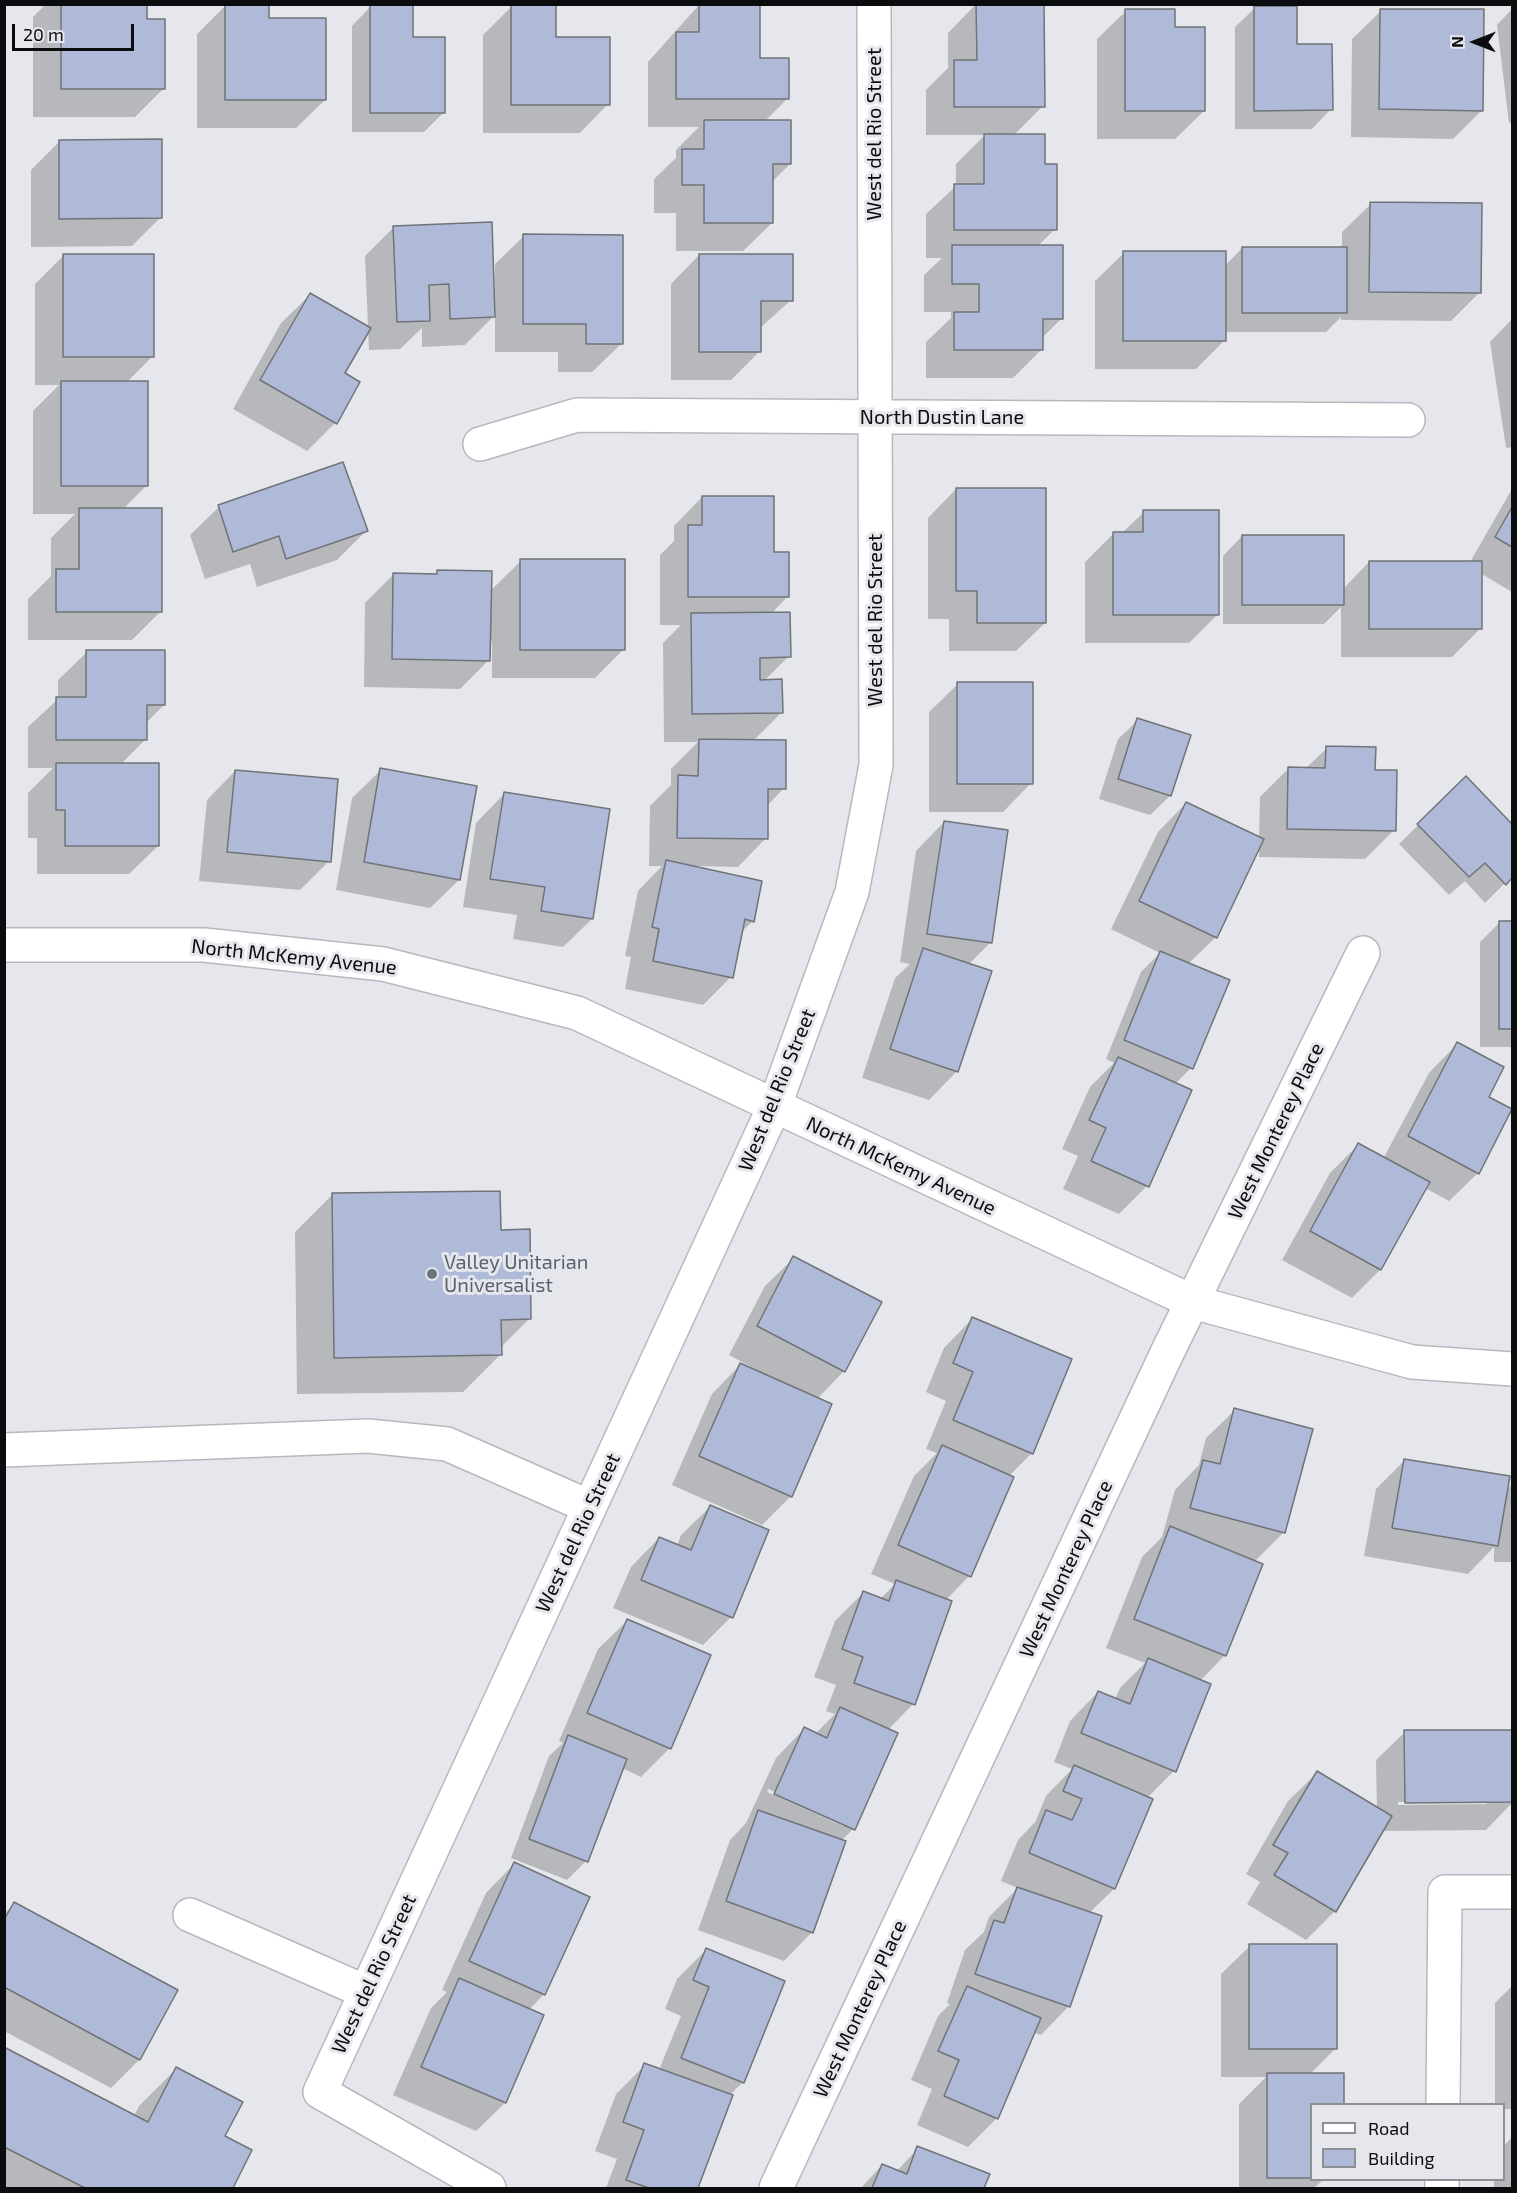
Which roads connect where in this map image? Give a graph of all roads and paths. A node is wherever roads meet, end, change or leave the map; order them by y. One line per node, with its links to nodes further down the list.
1 (874, 4): 2 (street, West del Rio Street)
2 (873, 417): 3 (street, North Dustin Lane); 4 (street, North Dustin Lane); 7 (street, West del Rio Street)
3 (1408, 420)
4 (480, 444)
5 (4, 945): 7 (street, North McKemy Avenue)
6 (1363, 953): 8 (street, West Monterey Place)
7 (775, 1105): 8 (street, North McKemy Avenue); 11 (street, West del Rio Street)
8 (1192, 1302): 9 (street, North McKemy Avenue); 17 (street, West Monterey Place)
9 (1512, 1369)
10 (4, 1450): 11 (street)
11 (590, 1507): 14 (street, West del Rio Street)
12 (1512, 1892): 15 (street)
13 (190, 1915): 14 (street)
14 (366, 1992): 16 (street, West del Rio Street)
15 (1443, 2103)
16 (489, 2188)
17 (776, 2188)

